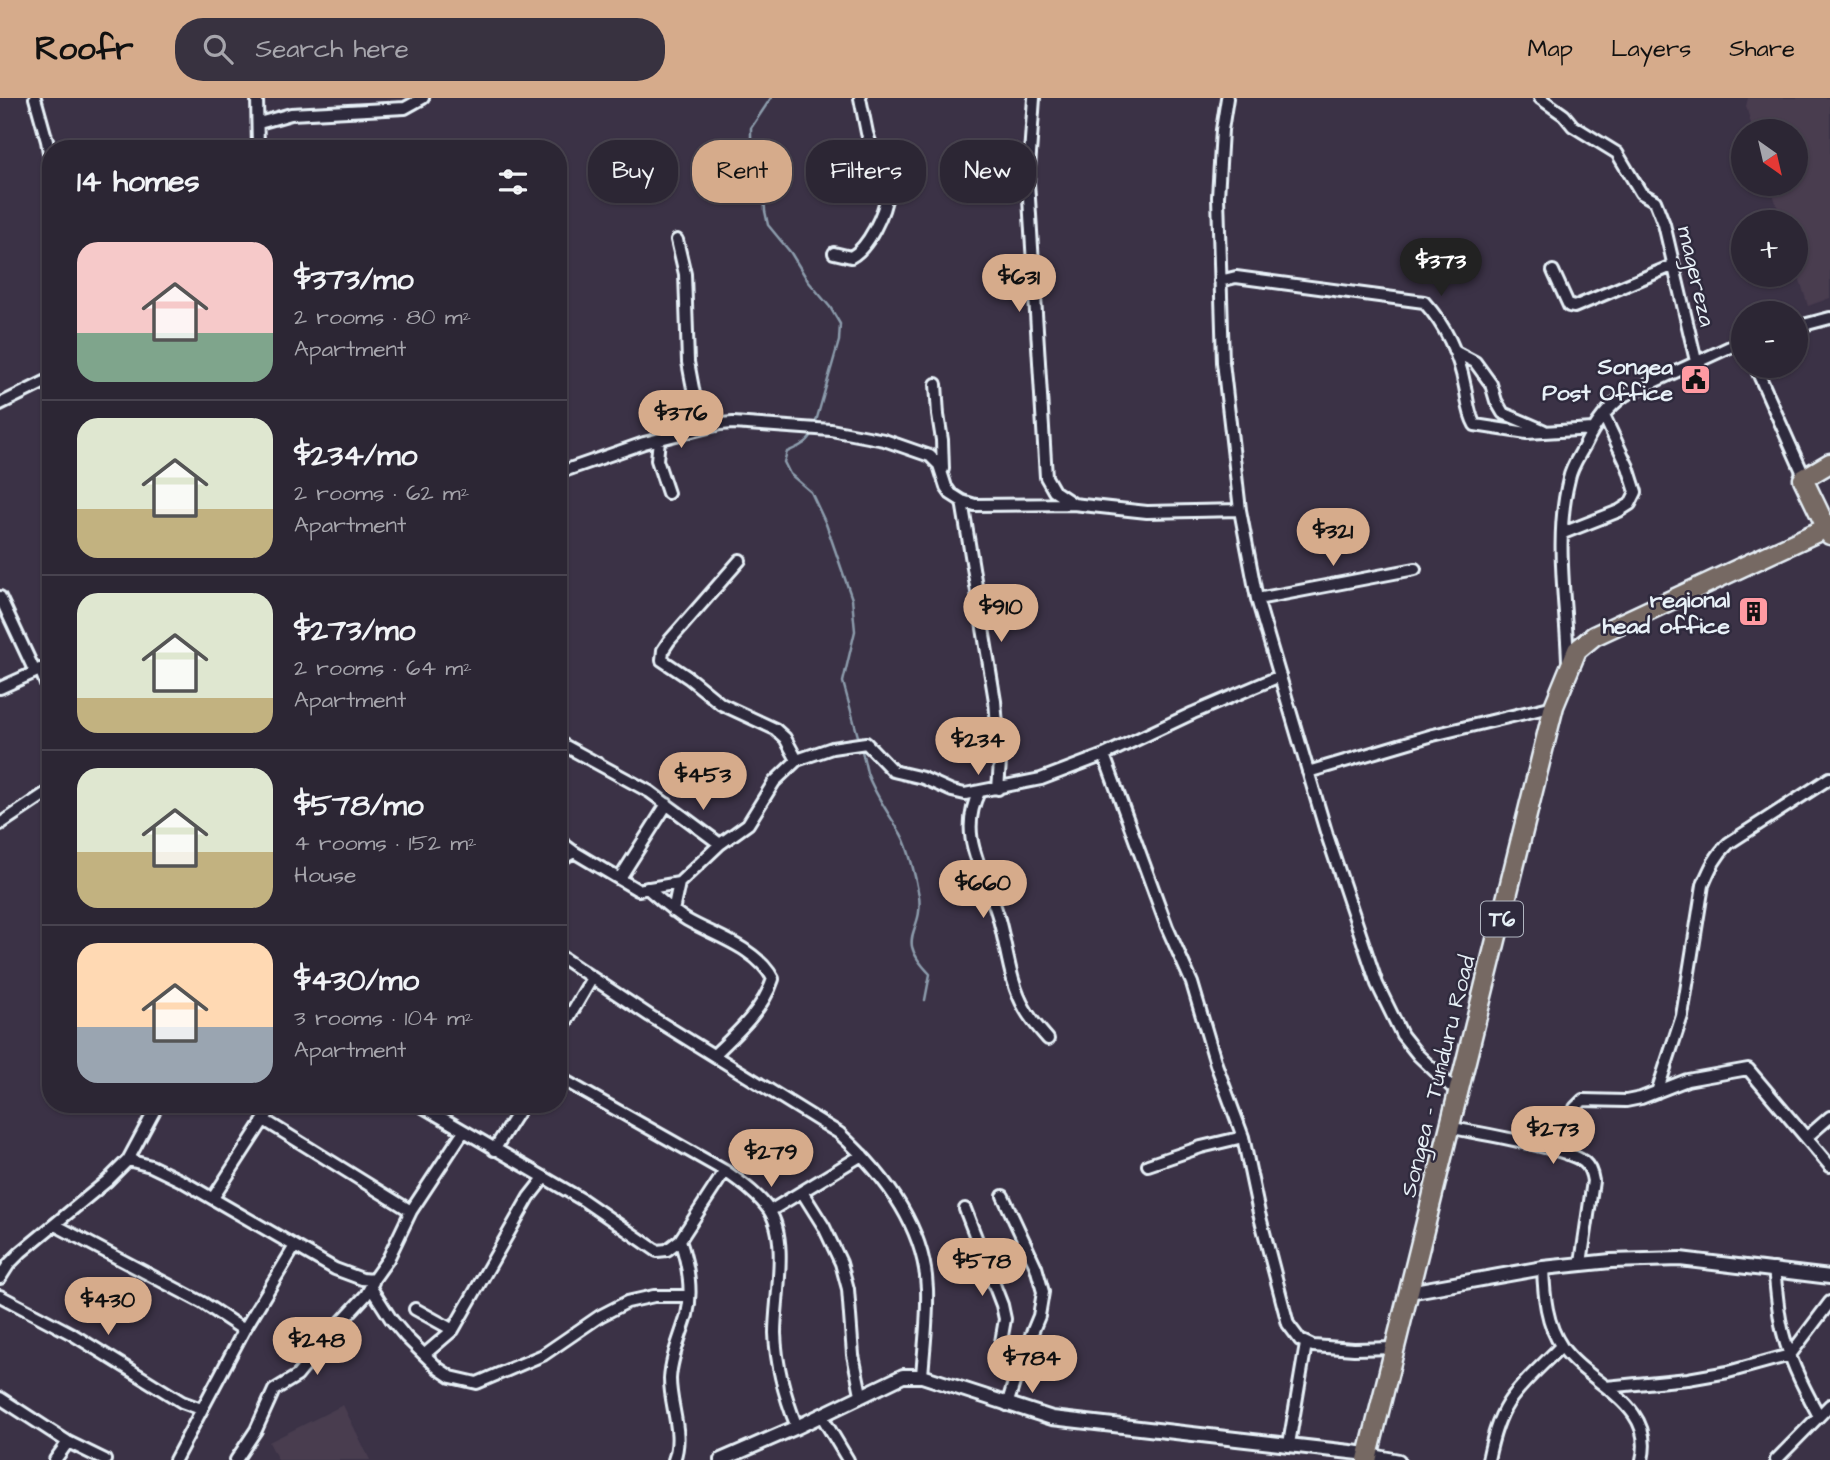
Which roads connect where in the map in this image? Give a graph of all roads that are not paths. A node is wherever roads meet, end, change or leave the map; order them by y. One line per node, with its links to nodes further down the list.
1 (35, 98): 9 (street)
2 (257, 98): 8 (street)
3 (423, 98): 8 (street)
4 (860, 98): 12 (street)
5 (1034, 98): 36 (street)
6 (1227, 98): 15 (street)
7 (1540, 98): 13 (street, magereza)
8 (259, 123): 10 (street)
9 (47, 140)
10 (258, 140)
11 (677, 240): 26 (street)
12 (834, 253)
13 (1672, 266): 14 (street); 20 (street, magereza)
14 (1553, 271)
15 (1220, 281): 19 (street); 37 (street)
16 (1830, 318): 17 (street)
17 (1808, 324)
18 (1731, 346): 20 (street)
19 (1454, 351): 28 (street); 28 (street)
20 (1696, 361): 25 (street)
21 (1760, 378): 33 (street)
22 (42, 383): 24 (street)
23 (936, 384): 32 (street)
24 (0, 404)
25 (1604, 416): 27 (street); 39 (street)
26 (706, 427): 29 (street); 32 (street)
27 (1593, 429): 28 (street); 39 (street)
28 (1546, 431)
29 (659, 439): 31 (street); 34 (street)
30 (1830, 463): 33 (highway)
31 (567, 470)
32 (943, 472): 35 (street)
33 (1804, 476): 38 (highway)
34 (668, 493)
35 (962, 501): 36 (street); 54 (street)
36 (1073, 504): 37 (street)
37 (1241, 510): 43 (street)
38 (1828, 532): 44 (highway, Songea - Tunduru Road / T6)
39 (1563, 533): 44 (street)
40 (740, 560): 51 (street)
41 (1415, 569): 43 (street)
42 (0, 597): 45 (street)
43 (1257, 599): 46 (street)
44 (1569, 668): 48 (highway, Songea - Tunduru Road / T6)
45 (42, 669): 47 (street)
46 (1280, 676): 50 (street); 52 (street)
47 (0, 688)
48 (1554, 706): 52 (street); 73 (highway, Songea - Tunduru Road / T6)
49 (567, 747): 57 (street)
50 (1104, 755): 54 (street); 84 (street)
51 (797, 760): 55 (street); 59 (street)
52 (1308, 772): 73 (street)
53 (1830, 779): 74 (street)
54 (998, 789): 55 (street)
55 (979, 792): 70 (street)
56 (42, 796): 58 (street)
57 (667, 804): 59 (street); 63 (street)
58 (0, 824)
59 (720, 844): 64 (street)
60 (567, 847): 61 (street)
61 (574, 852): 62 (street); 63 (street)
62 (567, 855)
63 (620, 878): 65 (street)
64 (679, 883): 65 (street); 66 (street)
65 (648, 888): 66 (street)
66 (673, 911): 71 (street)
67 (567, 962): 68 (street)
68 (592, 978): 69 (street); 71 (street)
69 (567, 1021)
70 (1048, 1039)
71 (714, 1055): 87 (street)
72 (567, 1082): 91 (street)
73 (1457, 1092): 81 (highway, Songea - Tunduru Road / T6)
74 (1657, 1092): 83 (street); 86 (street)
75 (153, 1113): 88 (street)
76 (268, 1113): 80 (street)
77 (432, 1113): 82 (street)
78 (518, 1113): 85 (street)
79 (1830, 1116): 83 (street)
80 (264, 1120): 95 (street); 97 (street)
81 (1448, 1127): 86 (street); 108 (highway, Songea - Tunduru Road / T6)
82 (463, 1132): 85 (street); 97 (street)
83 (1807, 1137): 90 (street)
84 (1244, 1138): 89 (street); 115 (street)
85 (495, 1150): 92 (street)
86 (1567, 1154): 102 (street)
87 (862, 1155): 93 (street); 121 (street)
88 (128, 1160): 95 (street); 99 (street)
89 (1148, 1165)
90 (1830, 1166)
91 (725, 1171): 98 (street); 100 (street)
92 (544, 1178): 100 (street); 114 (street)
93 (802, 1192): 98 (street); 123 (street)
94 (1003, 1196): 120 (street)
95 (213, 1198): 101 (street)
96 (965, 1209): 120 (street)
97 (411, 1211): 107 (street)
98 (769, 1211): 130 (street)
99 (55, 1225): 106 (street); 113 (street)
100 (680, 1240): 110 (street)
101 (295, 1246): 107 (street); 113 (street)
102 (1581, 1263): 103 (street); 104 (street)
103 (1543, 1268): 108 (street); 116 (street)
104 (1774, 1269): 105 (street); 119 (street)
105 (1830, 1277)
106 (0, 1279)
107 (372, 1284): 118 (street); 137 (street)
108 (1409, 1293): 117 (highway, Songea - Tunduru Road / T6)
109 (0, 1296): 127 (street)
110 (689, 1296): 118 (street); 138 (street)
111 (1830, 1302): 119 (street)
112 (415, 1309): 114 (street)
113 (244, 1330): 127 (street)
114 (453, 1330): 118 (street)
115 (1306, 1344): 117 (street); 132 (street)
116 (1562, 1346): 122 (street); 142 (street)
117 (1395, 1348): 133 (highway, Songea - Tunduru Road / T6)
118 (425, 1354)
119 (1790, 1355): 122 (street); 129 (street)
120 (1022, 1357): 125 (street)
121 (922, 1376): 123 (street); 125 (street)
122 (1606, 1387): 143 (street)
123 (862, 1394): 128 (street)
124 (0, 1398): 131 (street)
125 (1007, 1405): 132 (street)
126 (1830, 1405): 129 (street)
127 (201, 1409): 136 (street)
128 (821, 1415): 130 (street); 140 (street)
129 (1819, 1416): 144 (street)
130 (797, 1427): 139 (street)
131 (68, 1442): 134 (street); 135 (street)
132 (1289, 1444): 133 (street)
133 (1368, 1457): 141 (street)
134 (55, 1460)
135 (104, 1460)
136 (175, 1460)
137 (236, 1460)
138 (674, 1460)
139 (720, 1460)
140 (848, 1460)
141 (1399, 1460)
142 (1488, 1460)
143 (1642, 1460)
144 (1776, 1460)

